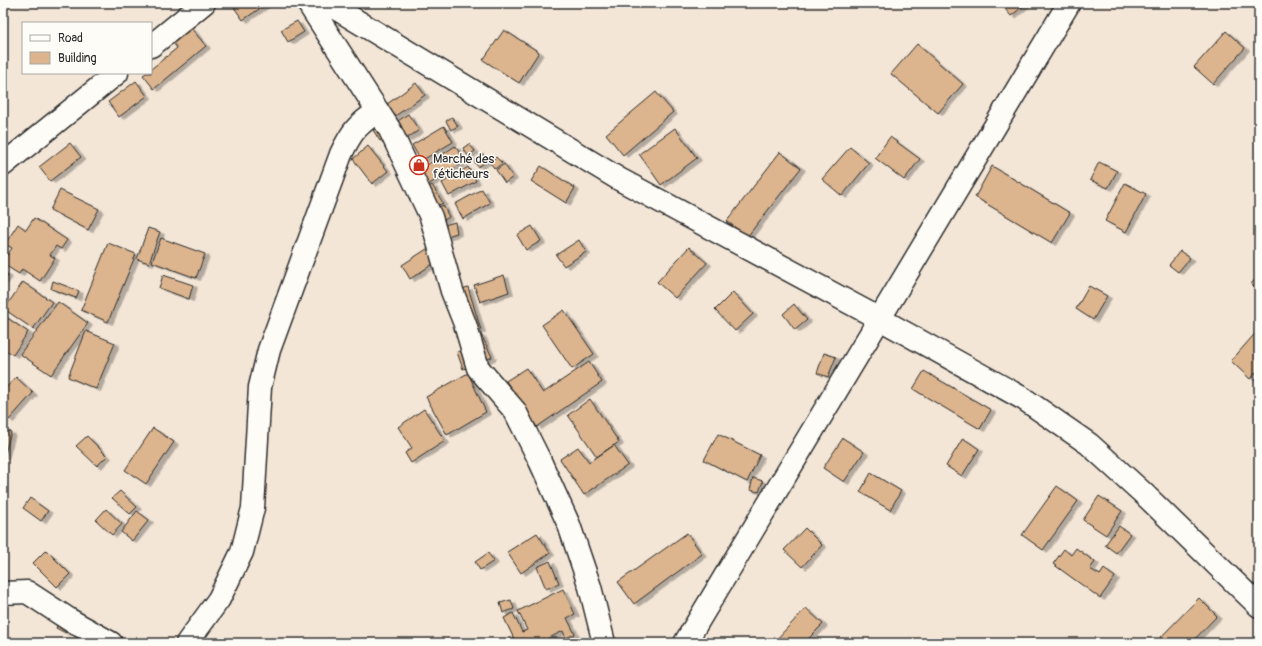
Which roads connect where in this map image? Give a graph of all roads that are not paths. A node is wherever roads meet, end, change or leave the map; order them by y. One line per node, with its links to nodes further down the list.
1 (204, 3): 5 (street)
2 (308, 3): 7 (street)
3 (327, 3): 9 (street)
4 (1069, 3): 9 (street)
5 (152, 45)
6 (116, 74): 8 (street)
7 (378, 111): 13 (street); 14 (street)
8 (3, 165)
9 (880, 319): 11 (street); 15 (street)
10 (3, 593): 12 (street)
11 (1259, 606)
12 (111, 643)
13 (187, 643)
14 (604, 643)
15 (685, 643)

